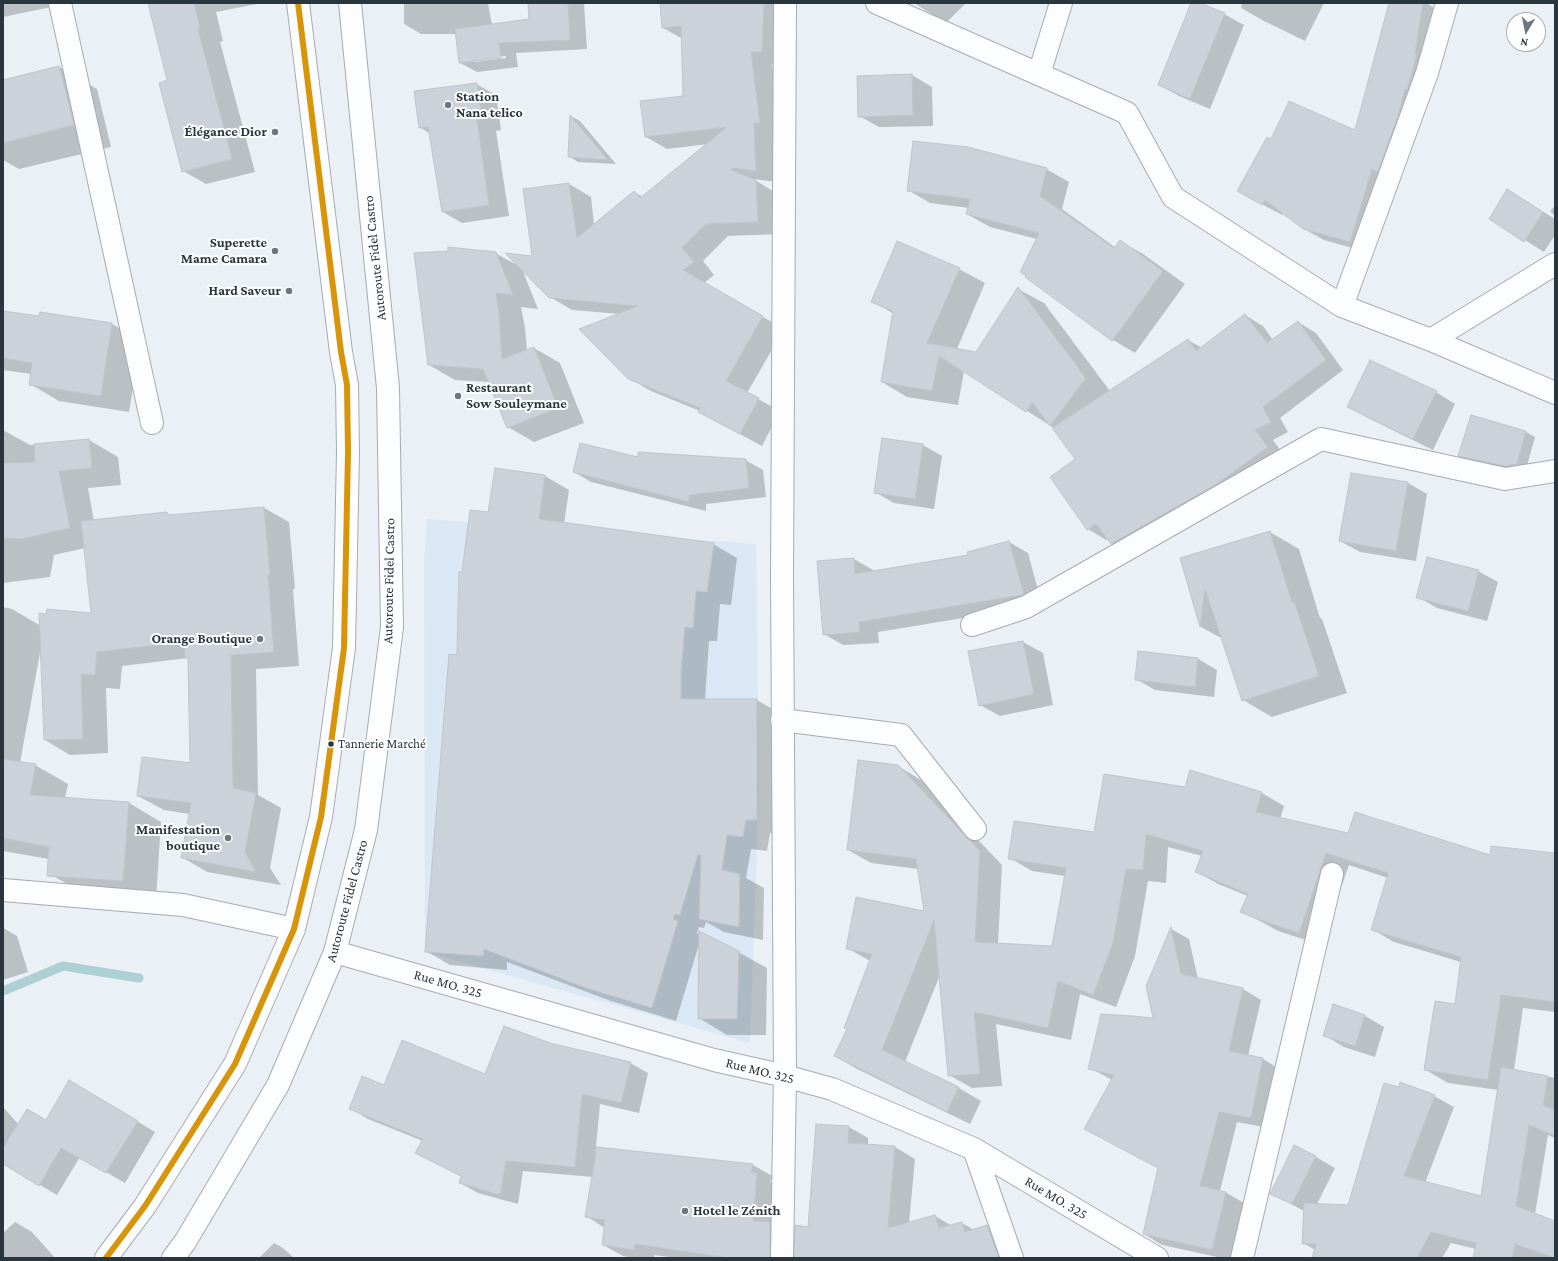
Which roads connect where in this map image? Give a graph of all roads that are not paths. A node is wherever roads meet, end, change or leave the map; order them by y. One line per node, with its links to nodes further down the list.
1 (60, 3): 13 (main road)
2 (298, 3): 20 (main road)
3 (350, 3): 21 (main road, Autoroute Fidel Castro)
4 (785, 3): 16 (main road)
5 (877, 3): 8 (main road)
6 (1061, 3): 8 (main road)
7 (1447, 3): 10 (main road)
8 (1039, 74): 10 (main road)
9 (1555, 264): 11 (main road)
10 (1342, 306): 11 (main road)
11 (1431, 340): 12 (main road)
12 (1555, 393)
13 (152, 423)
14 (1555, 471): 15 (main road)
15 (972, 625)
16 (782, 720): 17 (main road); 22 (main road)
17 (976, 829)
18 (1332, 874): 29 (main road)
19 (3, 890): 20 (main road)
20 (294, 929): 24 (main road)
21 (335, 952): 22 (main road, Rue MO. 325); 25 (main road, Autoroute Fidel Castro)
22 (784, 1076): 23 (main road, Rue MO. 325); 26 (main road)
23 (974, 1149): 27 (main road); 28 (main road, Rue MO. 325)
24 (106, 1258)
25 (173, 1258)
26 (782, 1258)
27 (1012, 1258)
28 (1157, 1258)
29 (1242, 1258)

